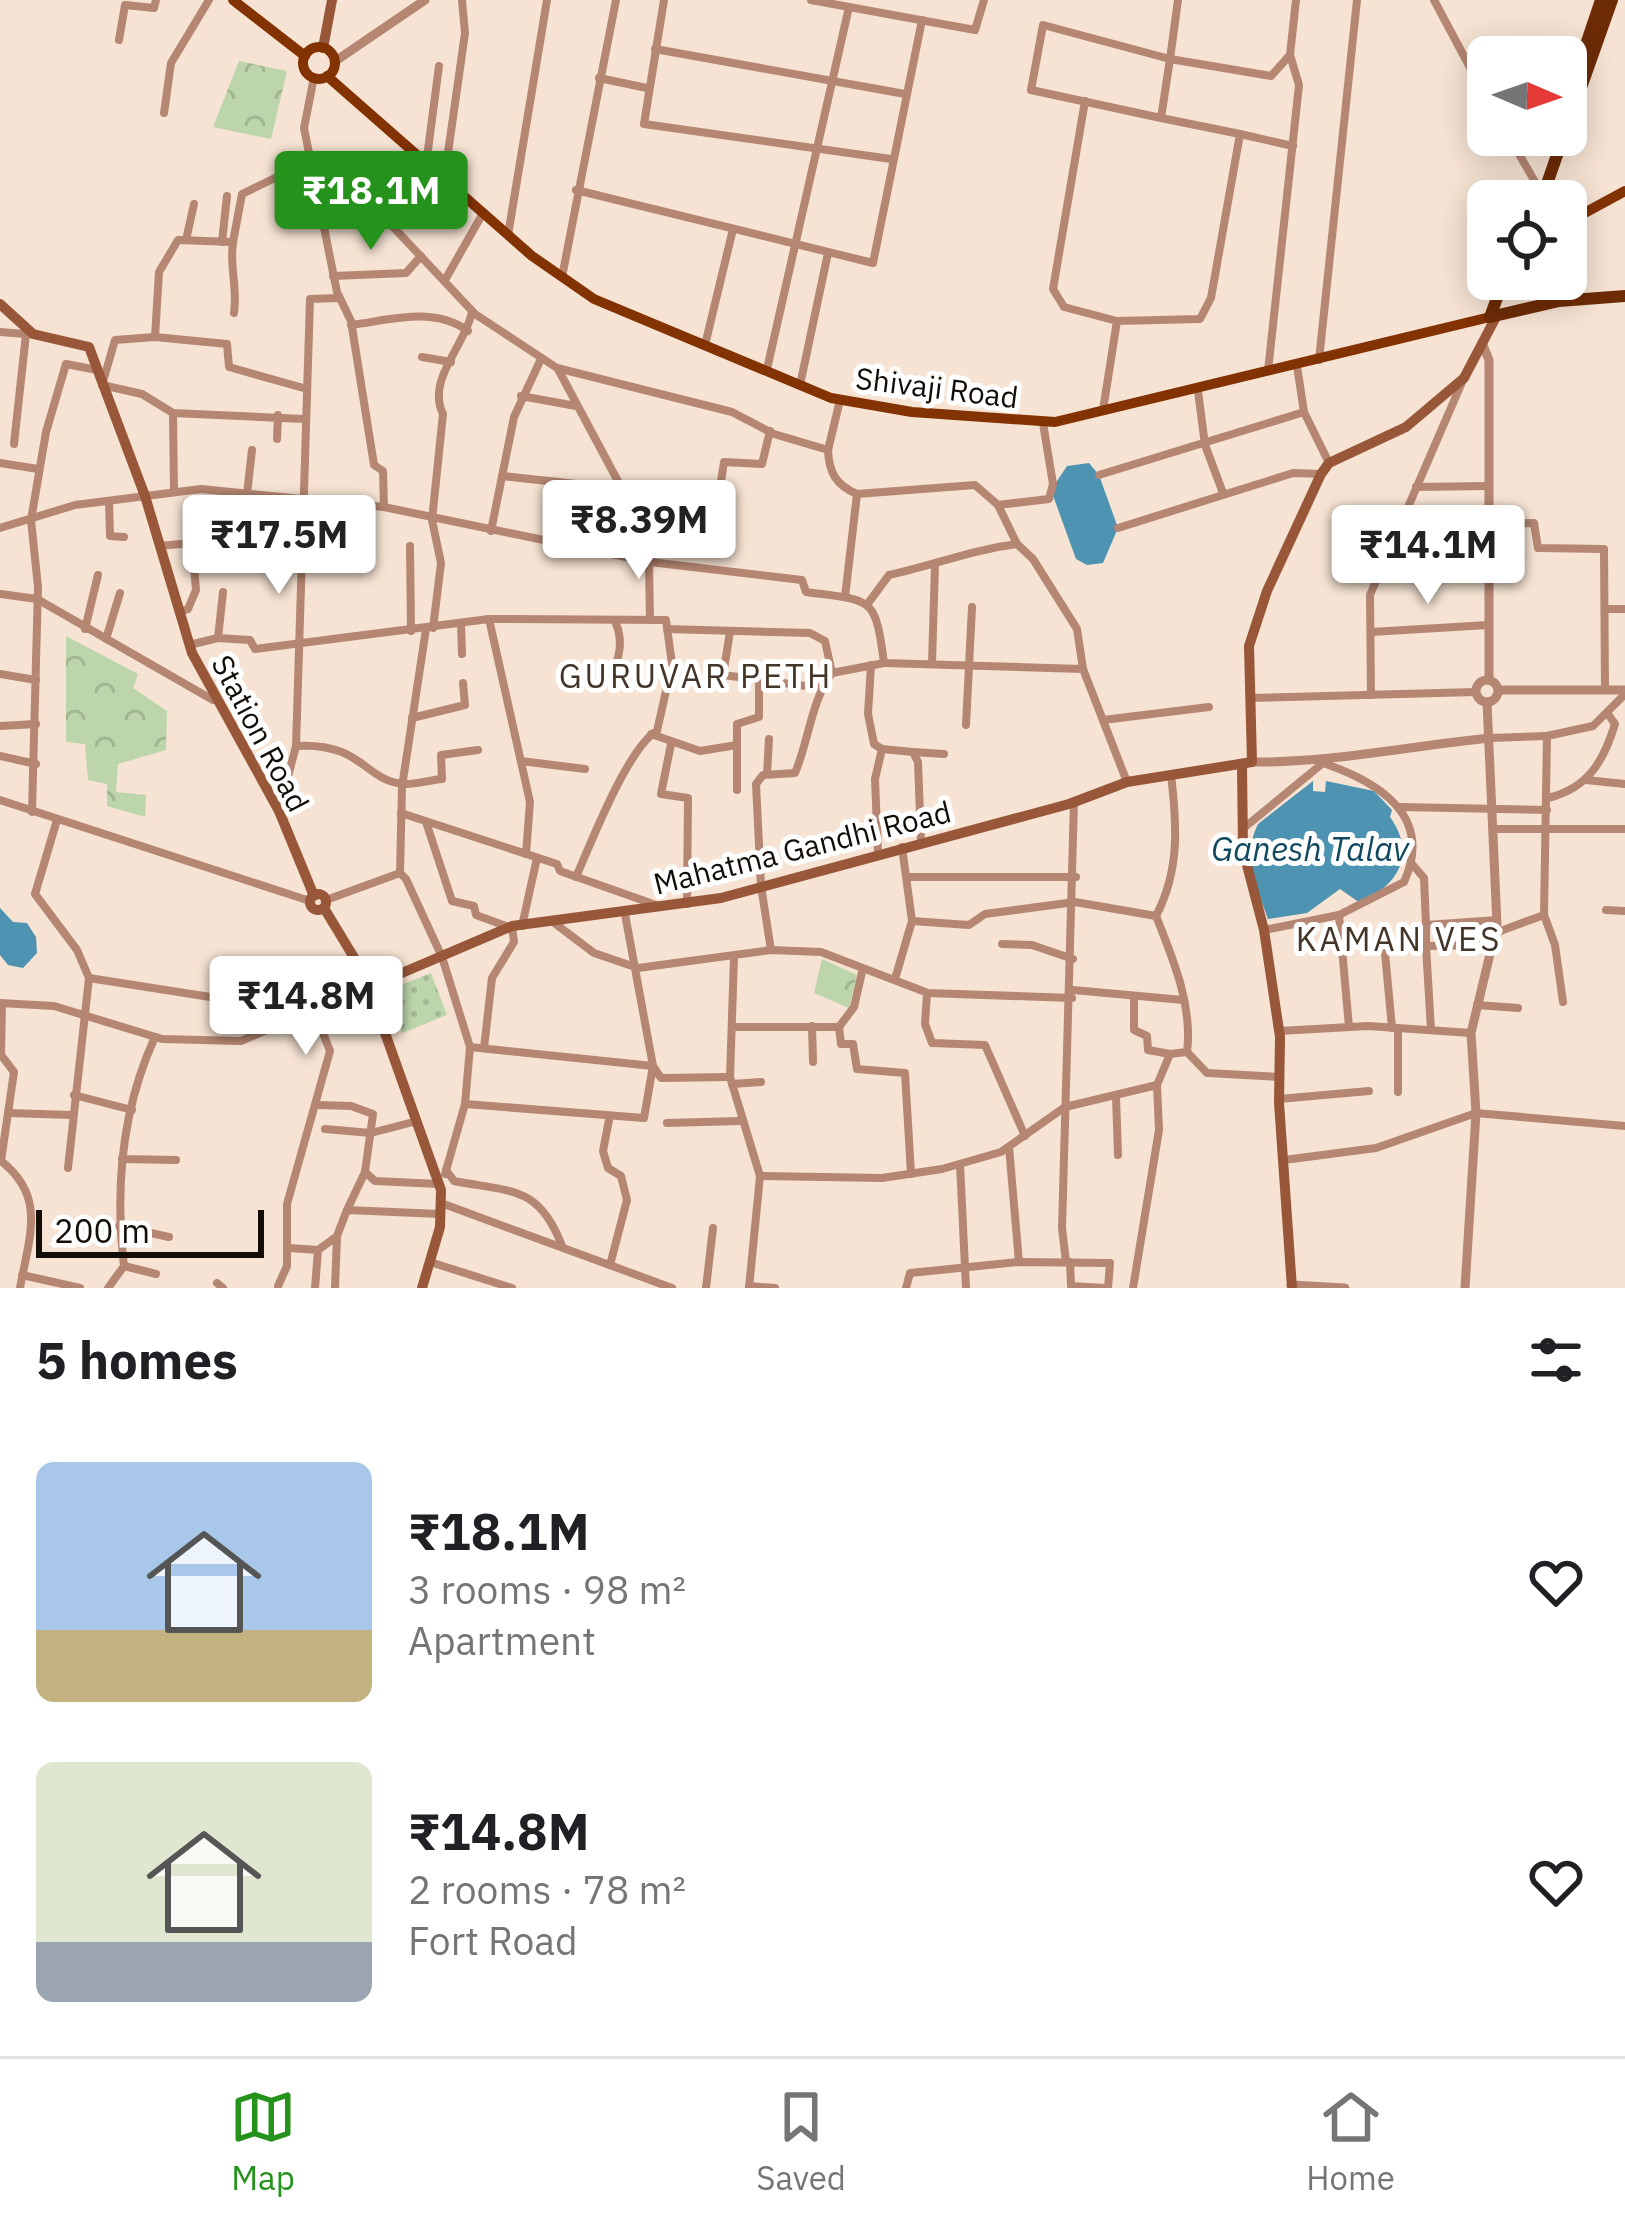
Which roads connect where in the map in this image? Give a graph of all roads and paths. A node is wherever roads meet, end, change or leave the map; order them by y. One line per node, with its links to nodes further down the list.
1 (155, 0): 20 (street)
2 (209, 0): 37 (street)
3 (232, 0): 25 (main road)
4 (332, 0): 22 (main road)
5 (424, 0): 27 (street)
6 (462, 0): 45 (street)
7 (547, 0): 54 (street)
8 (616, 0): 32 (street)
9 (664, 0): 23 (street)
10 (811, 0): 18 (street)
11 (985, 0): 19 (street)
12 (1178, 0): 26 (street)
13 (1296, 0): 24 (street)
14 (1357, 0): 80 (street)
15 (1434, 0): 28 (street)
16 (1601, 0): 21 (highway)
17 (1612, 0): 30 (highway)
18 (849, 7): 19 (street); 33 (street)
19 (922, 20): 35 (street)
20 (119, 40)
21 (1587, 42)
22 (323, 47): 25 (main road); 27 (main road)
23 (655, 49): 33 (street); 34 (street)
24 (1290, 55): 26 (street); 40 (street)
25 (304, 56): 31 (main road)
26 (1170, 59): 36 (street); 38 (street)
27 (334, 62): 31 (main road)
28 (1467, 62)
29 (439, 66): 44 (street)
30 (1587, 66)
31 (320, 77): 43 (street); 44 (main road, Shivaji Road)
32 (599, 78): 34 (street); 46 (street)
33 (833, 81): 35 (street); 41 (street)
34 (647, 88): 41 (street)
35 (905, 94): 42 (street)
36 (1085, 101): 38 (street); 70 (street)
37 (164, 113)
38 (1161, 118): 39 (street)
39 (1240, 134): 40 (street); 70 (street)
40 (1293, 146): 86 (street)
41 (818, 148): 42 (street); 57 (street)
42 (891, 159): 58 (street)
43 (310, 161): 49 (street); 56 (street)
44 (426, 166): 45 (main road, Shivaji Road)
45 (444, 181): 52 (main road, Shivaji Road)
46 (576, 190): 53 (street); 61 (street)
47 (1625, 190): 51 (main road)
48 (227, 196): 56 (street)
49 (318, 202): 59 (street); 60 (street)
50 (194, 204): 55 (street)
51 (1587, 211)
52 (483, 213): 54 (main road, Shivaji Road); 62 (street)
53 (733, 229): 57 (street); 77 (street)
54 (508, 235): 61 (main road, Shivaji Road)
55 (186, 240): 56 (street); 75 (street)
56 (227, 242): 68 (street)
57 (798, 245): 58 (street); 84 (street)
58 (828, 253): 89 (street)
59 (421, 256): 60 (street); 62 (street)
60 (333, 276): 64 (street)
61 (562, 277): 77 (main road, Shivaji Road)
62 (445, 281): 67 (street)
63 (1625, 296): 69 (highway)
64 (339, 298): 71 (street); 90 (street)
65 (1499, 300): 69 (highway)
66 (0, 304): 74 (main road)
67 (472, 310): 72 (street); 79 (street)
68 (234, 314)
69 (1493, 316): 76 (main road); 80 (main road, Shivaji Road)
70 (1118, 321): 95 (street)
71 (351, 325): 72 (street); 125 (street)
72 (468, 331): 81 (street)
73 (0, 332): 74 (street)
74 (30, 334): 85 (main road); 103 (street)
75 (155, 337): 88 (street); 90 (street)
76 (1482, 344): 87 (main road); 114 (street)
77 (705, 345): 84 (main road, Shivaji Road)
78 (422, 358): 81 (street)
79 (541, 359): 83 (street); 92 (street)
80 (1319, 360): 82 (main road, Shivaji Road)
81 (451, 362): 127 (street)
82 (1297, 366): 86 (main road, Shivaji Road); 96 (street)
83 (556, 368): 94 (street); 101 (street)
84 (767, 369): 89 (main road, Shivaji Road)
85 (97, 370): 88 (main road, Station Road); 109 (street)
86 (1268, 373): 91 (main road, Shivaji Road)
87 (1464, 378): 108 (main road); 115 (street)
88 (102, 385): 97 (street); 120 (main road, Station Road)
89 (800, 385): 93 (main road, Shivaji Road)
90 (308, 389): 99 (street)
91 (1198, 391): 95 (main road, Shivaji Road); 104 (street)
92 (521, 396): 94 (street); 112 (street)
93 (840, 400): 100 (main road, Shivaji Road); 106 (street)
94 (578, 406): 123 (street)
95 (1103, 412): 100 (main road, Shivaji Road)
96 (1304, 412): 104 (street); 108 (street)
97 (173, 413): 98 (street); 116 (street)
98 (278, 415): 99 (street); 102 (street)
99 (304, 418): 122 (street)
100 (1043, 423): 124 (street)
101 (770, 431): 106 (street); 123 (street)
102 (277, 439)
103 (14, 444)
104 (1205, 445): 111 (street); 119 (street)
105 (251, 450): 117 (street)
106 (828, 450): 118 (street)
107 (0, 463): 109 (street)
108 (1329, 463): 110 (main road)
109 (38, 469): 126 (street)
110 (1321, 474): 119 (street); 184 (main road)
111 (1099, 475)
112 (502, 476): 113 (street); 131 (street)
113 (595, 486)
114 (1487, 486): 115 (street); 128 (street)
115 (1415, 487): 160 (street)
116 (174, 492): 117 (street); 120 (street)
117 (242, 494): 122 (street); 133 (street)
118 (857, 494): 124 (street); 143 (street)
119 (1223, 494): 130 (street)
120 (145, 496): 121 (street); 135 (main road, Station Road)
121 (109, 501): 126 (street); 132 (street)
122 (307, 501): 125 (street); 163 (street)
123 (648, 504): 137 (street)
124 (998, 505): 134 (street)
125 (384, 507): 127 (street)
126 (31, 520): 129 (street); 144 (street)
127 (432, 520): 131 (street); 155 (street)
128 (1488, 524): 147 (street); 154 (street)
129 (0, 528)
130 (1118, 528)
131 (491, 531): 137 (street)
132 (124, 537)
133 (192, 544): 135 (street); 149 (street)
134 (1017, 544): 138 (street); 170 (street)
135 (159, 546): 149 (main road, Station Road)
136 (410, 546): 158 (street)
137 (650, 562): 143 (street); 151 (street)
138 (935, 565): 145 (street); 167 (street)
139 (98, 575): 156 (street)
140 (223, 592): 161 (street)
141 (120, 593): 162 (street)
142 (1, 594): 144 (street)
143 (845, 597): 145 (street)
144 (37, 599): 156 (street); 173 (street)
145 (869, 602): 166 (street)
146 (972, 607): 168 (street)
147 (1607, 609): 148 (street); 179 (street)
148 (1625, 609)
149 (179, 612): 164 (main road, Station Road)
150 (489, 619): 152 (street); 153 (street); 207 (street)
151 (650, 620): 152 (street); 157 (street)
152 (615, 621): 177 (street)
153 (461, 623): 155 (street); 165 (street)
154 (1488, 626): 160 (street); 175 (street)
155 (430, 628): 158 (street); 189 (street)
156 (85, 629): 162 (street)
157 (667, 629): 159 (street); 194 (street)
158 (411, 631): 163 (street)
159 (730, 632): 171 (street); 174 (street)
160 (1371, 632): 183 (street)
161 (218, 638): 163 (street); 164 (street)
162 (106, 639): 185 (street)
163 (299, 641): 200 (street)
164 (189, 645): 185 (main road, Station Road)
165 (462, 654)
166 (884, 663): 167 (street); 169 (street)
167 (932, 663): 168 (street)
168 (969, 663): 170 (street); 192 (street)
169 (872, 665): 171 (street); 201 (street)
170 (1083, 669): 190 (street)
171 (832, 673): 178 (street)
172 (0, 674): 173 (street)
173 (36, 680): 191 (street)
174 (760, 680): 178 (street); 199 (street)
175 (1489, 680): 180 (street); 181 (street)
176 (464, 682): 189 (street)
177 (598, 687)
178 (821, 688): 213 (street)
179 (1605, 689): 180 (street); 182 (street)
180 (1498, 690): 186 (street)
181 (1476, 692): 183 (street); 186 (street)
182 (1625, 692): 188 (street)
183 (1371, 695): 184 (street)
184 (1248, 698): 208 (main road)
185 (213, 700): 226 (main road, Station Road)
186 (1487, 702): 196 (street)
187 (1209, 707): 190 (street)
188 (1608, 714): 195 (street); 215 (street)
189 (412, 718): 217 (street)
190 (1103, 720): 216 (street)
191 (36, 724): 193 (street); 210 (street)
192 (967, 724)
193 (0, 725)
194 (651, 734): 198 (street); 242 (street)
195 (1547, 736): 196 (street); 220 (street)
196 (1490, 738): 205 (street); 223 (street)
197 (769, 739): 213 (street)
198 (670, 744): 199 (street); 248 (street)
199 (737, 745): 219 (street)
200 (296, 746): 217 (street); 226 (street)
201 (882, 749): 203 (street); 237 (street)
202 (478, 750): 217 (street)
203 (913, 752): 204 (street); 235 (street)
204 (944, 754)
205 (1357, 755): 209 (street); 212 (street)
206 (0, 756): 210 (street)
207 (520, 761): 211 (street); 238 (street)
208 (1247, 763): 209 (street); 214 (main road, Mahatma Gandhi Road); 231 (main road)
209 (1323, 763): 212 (street); 231 (street)
210 (35, 764): 227 (street)
211 (585, 769)
212 (1343, 770): 224 (street)
213 (767, 774): 245 (street)
214 (1171, 775): 216 (main road, Mahatma Gandhi Road); 255 (street)
215 (1586, 780): 218 (street); 220 (street)
216 (1127, 782): 222 (main road, Mahatma Gandhi Road)
217 (402, 784): 228 (street)
218 (1625, 784)
219 (737, 790)
220 (1548, 798): 225 (street)
221 (0, 800): 227 (street)
222 (1074, 802): 235 (main road, Mahatma Gandhi Road); 243 (street)
223 (1494, 806): 224 (street); 225 (street); 233 (street)
224 (1399, 807): 240 (street)
225 (1548, 809): 232 (street)
226 (279, 811): 246 (main road, Station Road)
227 (32, 812): 229 (street)
228 (401, 812): 230 (street); 241 (street)
229 (57, 820): 246 (street); 272 (street)
230 (425, 820): 238 (street); 260 (street)
231 (1245, 827): 261 (main road)
232 (1548, 827): 233 (street); 234 (street); 254 (street)
233 (1495, 829): 256 (street)
234 (1625, 829)
235 (921, 841): 236 (main road, Mahatma Gandhi Road)
236 (902, 846): 237 (main road, Mahatma Gandhi Road); 244 (street)
237 (878, 853): 245 (main road, Mahatma Gandhi Road)
238 (526, 854): 239 (street)
239 (537, 858): 242 (street); 260 (street)
240 (1412, 864): 253 (street); 259 (street)
241 (400, 873): 246 (street); 267 (street)
242 (576, 877): 249 (street)
243 (1076, 877): 244 (street); 247 (street)
244 (909, 878): 258 (street)
245 (761, 886): 248 (main road, Mahatma Gandhi Road); 265 (street)
246 (319, 901): 274 (main road, Station Road)
247 (1075, 902): 255 (street); 258 (street); 269 (street)
248 (687, 904): 249 (main road, Mahatma Gandhi Road)
249 (663, 908): 252 (main road, Mahatma Gandhi Road)
250 (1606, 910): 251 (street)
251 (1625, 911)
252 (625, 914): 257 (main road, Mahatma Gandhi Road); 270 (street)
253 (1339, 915): 261 (street); 289 (street)
254 (1544, 915): 262 (street); 280 (street)
255 (1156, 916): 279 (street)
256 (1497, 920): 259 (street); 262 (street)
257 (553, 922): 260 (main road, Mahatma Gandhi Road); 270 (street)
258 (912, 922): 273 (street)
259 (1426, 925): 264 (street)
260 (514, 927): 267 (main road, Mahatma Gandhi Road); 296 (street)
261 (1264, 930): 292 (main road)
262 (1493, 939): 264 (street); 282 (street)
263 (1002, 944): 269 (street)
264 (1426, 946): 291 (street)
265 (771, 950): 268 (street); 271 (street)
266 (1385, 953): 290 (street)
267 (442, 957): 274 (main road, Mahatma Gandhi Road); 295 (street)
268 (734, 957): 270 (street); 287 (street)
269 (1073, 959): 276 (street)
270 (633, 966): 301 (street)
271 (862, 972): 273 (street); 288 (street)
272 (89, 978): 277 (street); 285 (street)
273 (895, 980): 275 (street)
274 (370, 987): 284 (street); 319 (main road, Station Road)
275 (928, 993): 276 (street); 325 (street)
276 (1073, 994): 278 (street); 313 (street)
277 (223, 999)
278 (1134, 999): 279 (street); 298 (street)
279 (1183, 1000): 297 (street)
280 (1563, 1002)
281 (1, 1003): 285 (street); 299 (street)
282 (1476, 1005): 283 (street); 293 (street)
283 (1518, 1008)
284 (314, 1010): 294 (street); 312 (street)
285 (85, 1015): 294 (street); 308 (street)
286 (812, 1026): 287 (street); 288 (street); 300 (street)
287 (732, 1027): 303 (street)
288 (838, 1027): 335 (street)
289 (1348, 1027): 290 (street); 292 (street)
290 (1395, 1028): 291 (street); 307 (street)
291 (1431, 1030): 293 (street)
292 (1279, 1031): 302 (main road)
293 (1471, 1033): 316 (street)
294 (155, 1037): 314 (street)
295 (470, 1047): 296 (street); 311 (street)
296 (484, 1048): 301 (street)
297 (1187, 1052): 298 (street); 302 (street)
298 (1170, 1054): 305 (street)
299 (1, 1055): 315 (street)
300 (813, 1062)
301 (653, 1066): 303 (street); 318 (street)
302 (1279, 1077): 310 (main road)
303 (731, 1081): 304 (street); 320 (street)
304 (761, 1082)
305 (1157, 1084): 309 (street); 370 (street)
306 (1369, 1091): 310 (street)
307 (1398, 1092)
308 (74, 1095): 314 (street); 317 (street)
309 (1116, 1096): 313 (street); 327 (street)
310 (1279, 1099): 330 (main road)
311 (465, 1104): 318 (street); 333 (street)
312 (319, 1105): 324 (street); 344 (street)
313 (1064, 1107): 325 (street); 348 (street)
314 (132, 1111): 328 (street)
315 (8, 1113): 317 (street); 353 (street)
316 (1476, 1113): 322 (street); 330 (street); 372 (street)
317 (73, 1115): 332 (street)
318 (609, 1120): 349 (street)
319 (418, 1121): 324 (street); 337 (main road, Station Road)
320 (740, 1121): 321 (street); 336 (street)
321 (667, 1124)
322 (1625, 1126)
323 (325, 1129): 324 (street)
324 (370, 1133): 334 (street)
325 (1024, 1136): 326 (street)
326 (1009, 1147): 331 (street); 347 (street)
327 (1118, 1155)
328 (122, 1159): 329 (street); 339 (street)
329 (176, 1160)
330 (1282, 1160): 355 (main road)
331 (960, 1164): 335 (street); 351 (street)
332 (68, 1168)
333 (446, 1170): 337 (street); 343 (street)
334 (365, 1172): 337 (street); 338 (street)
335 (911, 1174): 336 (street)
336 (760, 1176): 356 (street)
337 (440, 1198): 338 (street); 343 (street); 346 (main road)
338 (346, 1210): 341 (street)
339 (119, 1226): 342 (street); 350 (street)
340 (713, 1228): 365 (street)
341 (337, 1236): 345 (street); 361 (street)
342 (169, 1237)
343 (562, 1246): 349 (street)
344 (289, 1248): 345 (street); 354 (street)
345 (318, 1250): 360 (street)
346 (430, 1262): 362 (main road); 363 (street)
347 (1019, 1262): 348 (street); 351 (street)
348 (1068, 1262): 369 (street); 369 (street)
349 (610, 1265): 364 (street)
350 (124, 1266): 352 (street); 359 (street)
351 (967, 1266): 367 (street); 368 (street)
352 (156, 1274)
353 (22, 1275): 357 (street); 358 (street)
354 (278, 1286)
355 (1292, 1286): 371 (street)
356 (749, 1287): 366 (street)
357 (20, 1288)
358 (80, 1288)
359 (108, 1288)
360 (315, 1288)
361 (335, 1288)
362 (422, 1288)
363 (512, 1288)
364 (672, 1288)
365 (706, 1288)
366 (775, 1288)
367 (906, 1288)
368 (966, 1288)
369 (1107, 1288)
370 (1133, 1288)
371 (1346, 1288)
372 (1465, 1288)

